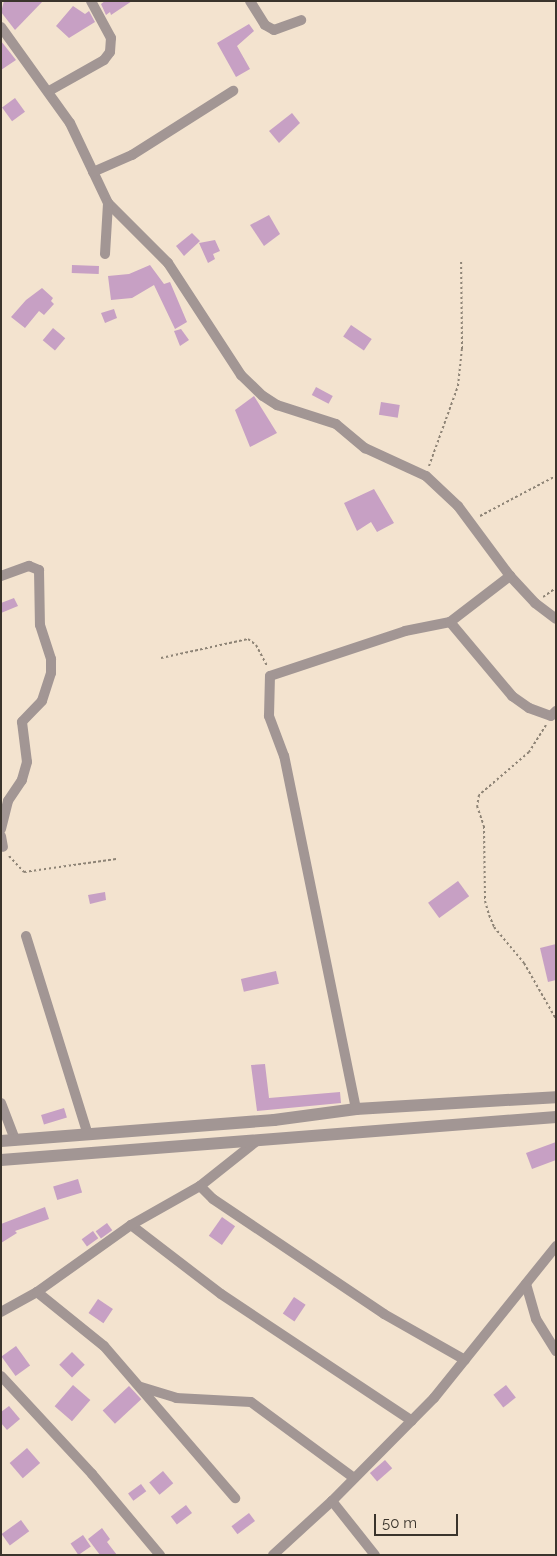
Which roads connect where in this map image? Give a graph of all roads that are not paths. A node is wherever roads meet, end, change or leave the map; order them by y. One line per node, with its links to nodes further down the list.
1 (92, 1): 5 (street)
2 (250, 1): 3 (street)
3 (301, 20)
4 (1, 27): 5 (street)
5 (49, 91): 7 (street)
6 (233, 91): 7 (street)
7 (92, 172): 8 (street)
8 (108, 203): 9 (street); 11 (street)
9 (105, 254)
10 (1, 576): 15 (street)
11 (510, 576): 12 (street); 13 (street)
12 (556, 619)
13 (450, 622): 14 (street); 21 (street)
14 (554, 714)
15 (1, 829)
16 (1, 836): 17 (street)
17 (3, 848)
18 (26, 936): 23 (street)
19 (556, 1097): 21 (street)
20 (1, 1103): 24 (street)
21 (356, 1110): 23 (street)
22 (556, 1117): 25 (street)
23 (88, 1135): 24 (street)
24 (15, 1140): 26 (street)
25 (258, 1140): 27 (street); 28 (street)
26 (1, 1141)
27 (1, 1160)
28 (200, 1186): 29 (street); 35 (street)
29 (131, 1225): 32 (street); 38 (street)
30 (556, 1246): 31 (street)
31 (526, 1284): 34 (street); 35 (street)
32 (37, 1292): 33 (street); 37 (street)
33 (1, 1312)
34 (556, 1351)
35 (465, 1360): 38 (street)
36 (1, 1376): 42 (street)
37 (140, 1386): 39 (street); 40 (street)
38 (412, 1421): 39 (street)
39 (354, 1478): 41 (street)
40 (235, 1498)
41 (332, 1501): 43 (street); 44 (street)
42 (160, 1555)
43 (273, 1555)
44 (375, 1555)

